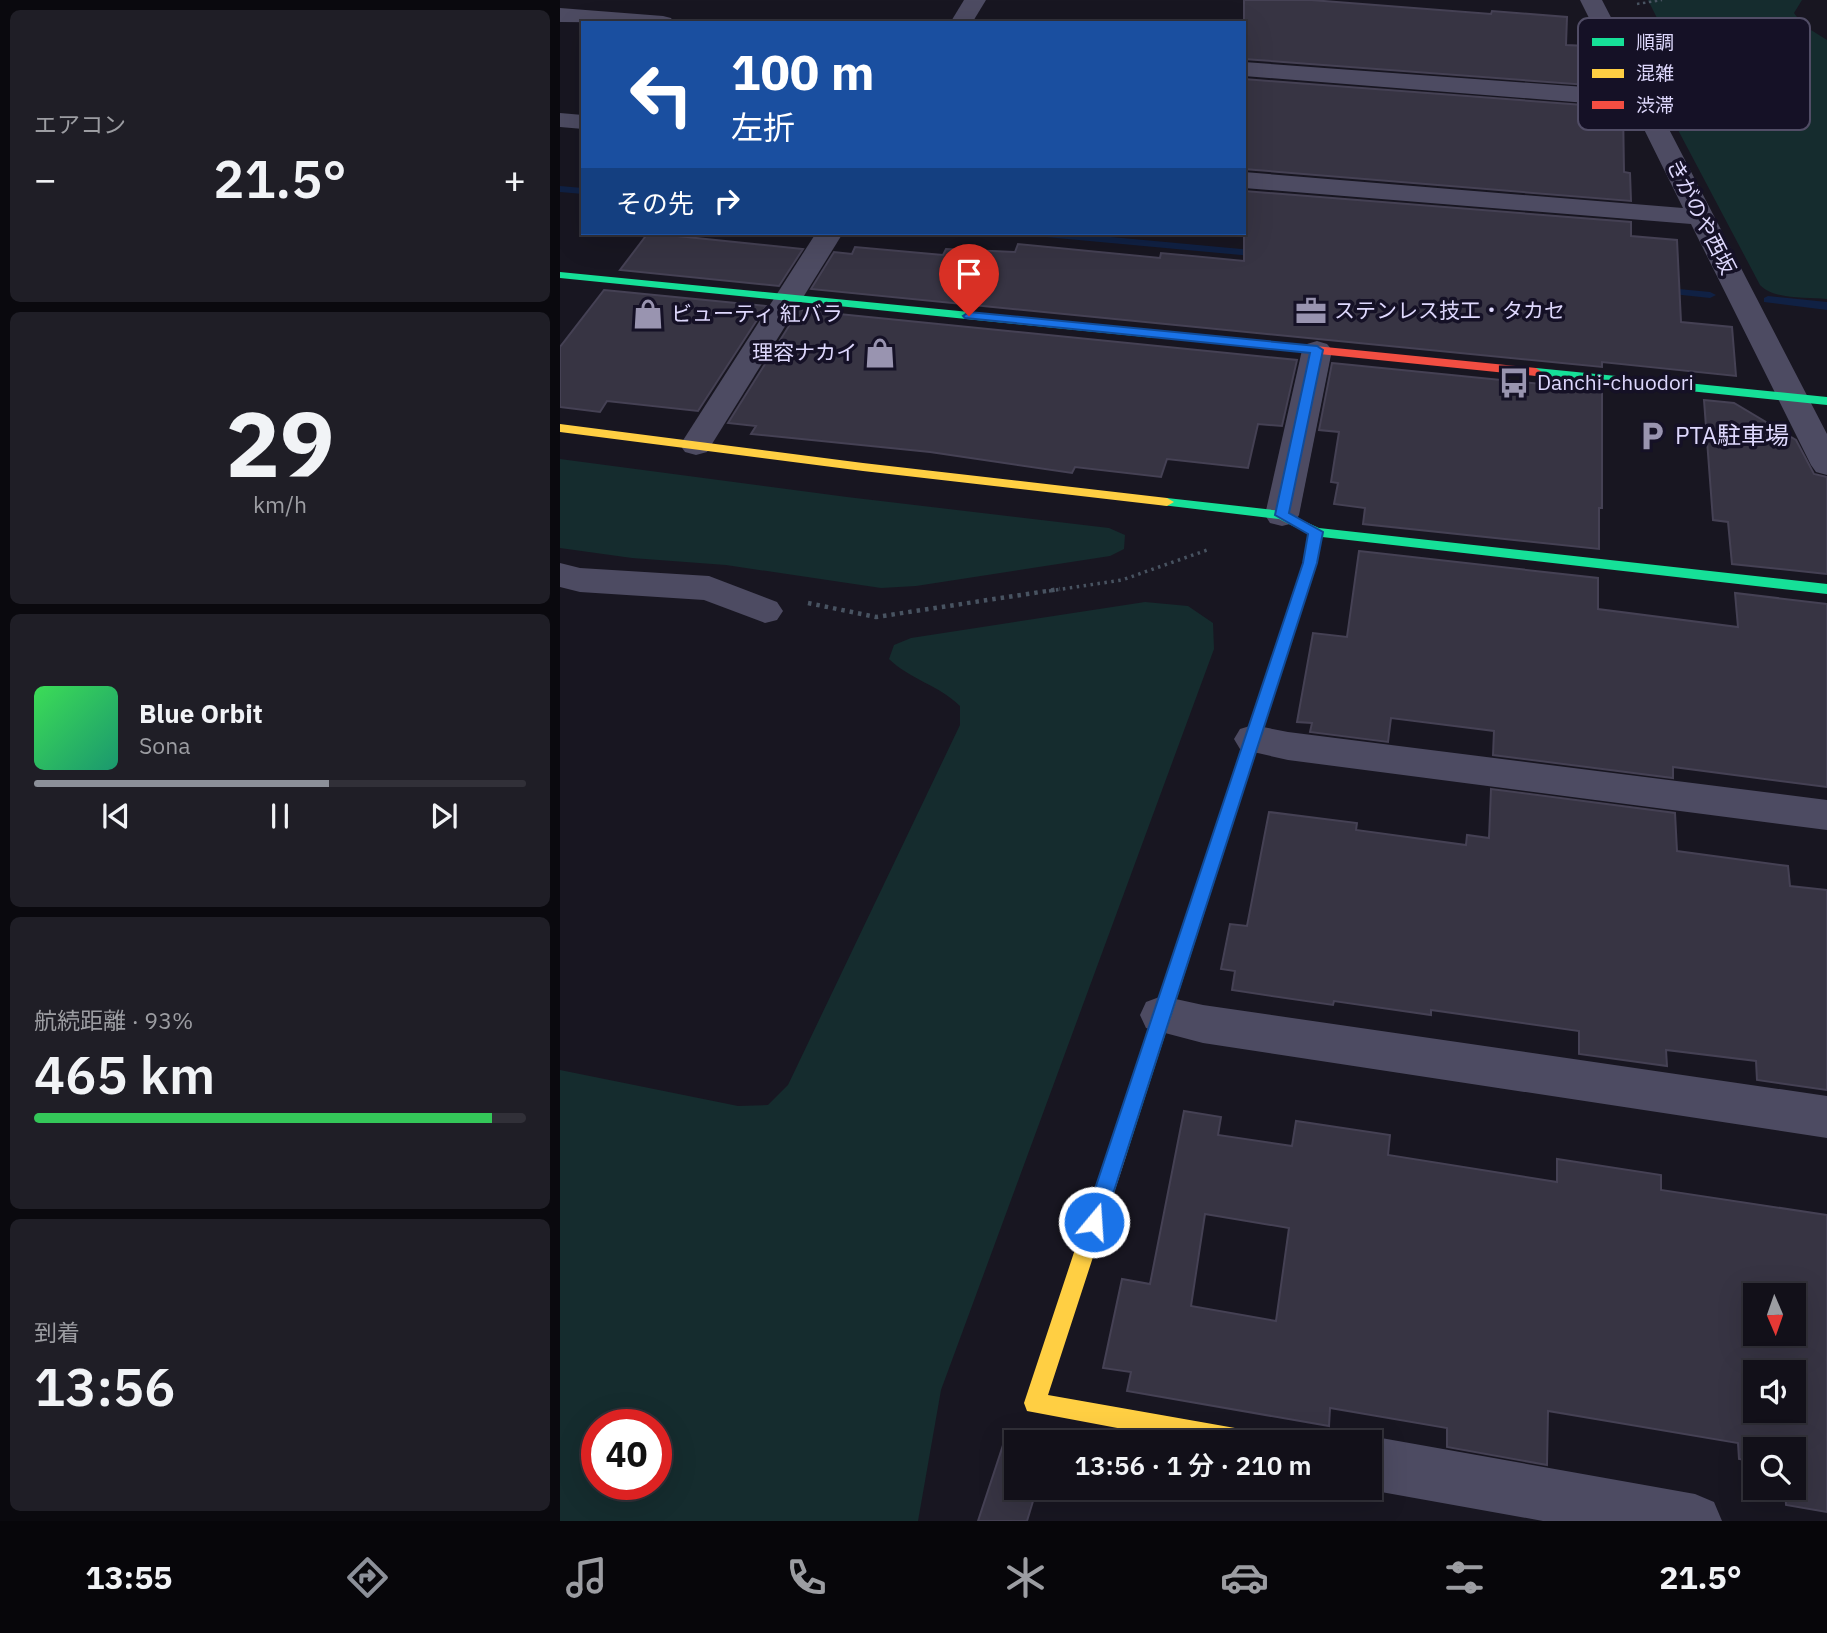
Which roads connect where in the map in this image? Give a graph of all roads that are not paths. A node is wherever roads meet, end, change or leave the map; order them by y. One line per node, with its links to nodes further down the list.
1 (975, 0): 6 (street)
2 (1591, 0): 4 (street, きがのや西坂)
3 (560, 15): 5 (street)
4 (1600, 18)
5 (637, 21)
6 (962, 21)
7 (1246, 69): 8 (street)
8 (1578, 95)
9 (560, 120): 10 (street)
10 (581, 122)
11 (1657, 130): 13 (street, きがのや西坂)
12 (1246, 180): 13 (street)
13 (1700, 216): 18 (street, きがのや西坂)
14 (828, 235): 16 (street)
15 (560, 275): 16 (street)
16 (788, 298): 17 (street); 21 (street)
17 (1317, 350): 18 (street); 23 (street)
18 (1792, 397): 19 (street); 22 (street, きがのや西坂)
19 (1827, 401)
20 (560, 428): 21 (street)
21 (696, 445): 23 (street)
22 (1827, 466)
23 (1282, 515): 24 (street)
24 (1316, 532): 26 (street); 28 (street)
25 (560, 575): 27 (street)
26 (1827, 589)
27 (765, 611)
28 (1253, 739): 29 (street); 30 (street)
29 (1827, 815)
30 (1162, 1015): 31 (street); 32 (street)
31 (1827, 1117)
32 (1185, 1430)
33 (1382, 1465): 34 (street)
34 (1695, 1521)

